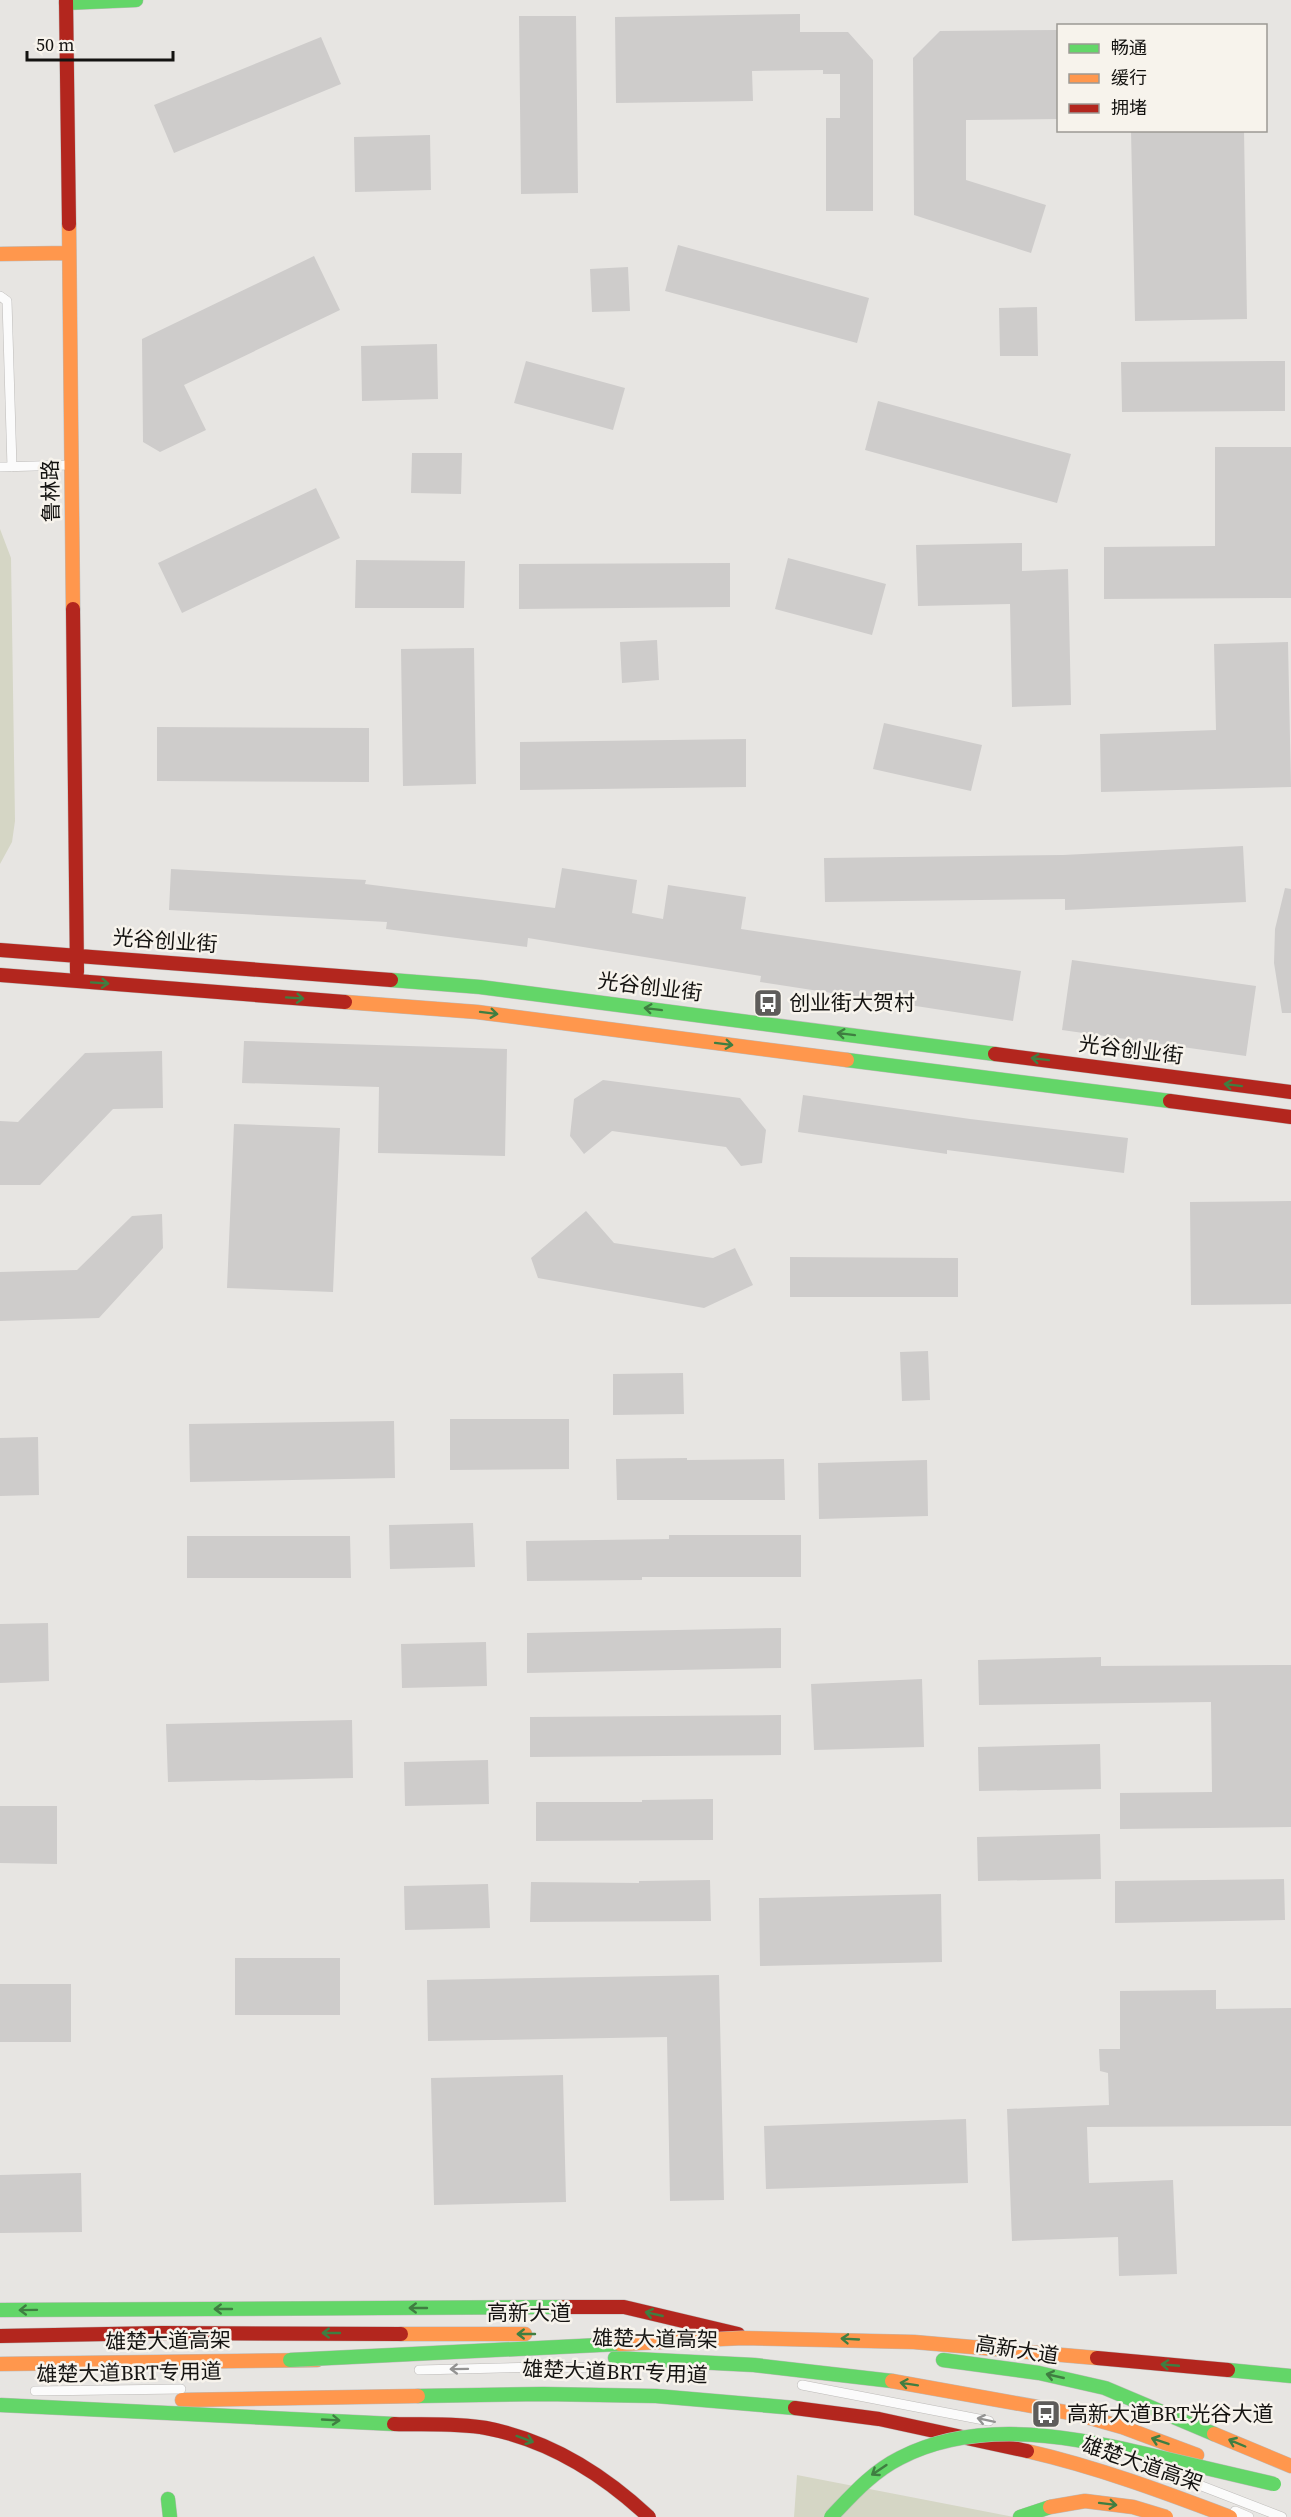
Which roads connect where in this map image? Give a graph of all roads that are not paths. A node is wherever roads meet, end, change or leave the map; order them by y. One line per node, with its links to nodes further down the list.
1 (136, 0): 2 (main road)
2 (66, 2): 3 (main road, 鲁林路)
3 (69, 253): 4 (main road); 6 (main road, 鲁林路)
4 (0, 254)
5 (0, 296): 7 (lane)
6 (71, 465): 7 (lane); 10 (main road, 鲁林路)
7 (12, 466): 8 (lane)
8 (0, 467)
9 (0, 950): 10 (main road, 光谷创业街)
10 (77, 956): 12 (main road, 鲁林路); 13 (main road, 光谷创业街, one-way to 10)
11 (0, 975): 12 (main road)
12 (77, 981): 14 (main road, one-way to 14)
13 (1291, 1092)
14 (1291, 1117)
15 (0, 2310): 17 (main road, one-way to 15)
16 (0, 2336): 17 (main road, 高新大道, one-way to 16)
17 (793, 2346): 18 (main road, 高新大道)
18 (886, 2355)
19 (932, 2359): 36 (main road, 高新大道, one-way to 19)
20 (290, 2360): 21 (main road, 雄楚大道高架); 24 (main road, one-way to 20, bridge); 41 (main road, 雄楚大道高架, bridge)
21 (0, 2364)
22 (1291, 2366): 24 (main road)
23 (406, 2370): 26 (lane, 雄楚大道BRT专用道, one-way to 23)
24 (1228, 2370): 28 (main road)
25 (233, 2372): 27 (lane, 雄楚大道BRT专用道)
26 (678, 2372)
27 (0, 2374)
28 (1291, 2376)
29 (789, 2384): 35 (lane, one-way to 29)
30 (316, 2387): 46 (lane, 雄楚大道BRT专用道)
31 (188, 2389): 32 (lane, 雄楚大道BRT专用道)
32 (24, 2391)
33 (0, 2403): 40 (main road, one-way to 40, bridge); 45 (main road, 雄楚大道高架, bridge)
34 (0, 2411): 44 (main road)
35 (1140, 2464)
36 (1291, 2466)
37 (1174, 2475): 47 (lane)
38 (168, 2499): 39 (main road)
39 (170, 2517)
40 (649, 2517)
41 (831, 2517)
42 (1020, 2517): 43 (main road, one-way to 43, bridge)
43 (1166, 2517)
44 (1194, 2517)
45 (1230, 2517)
46 (1250, 2517)
47 (1282, 2517)

